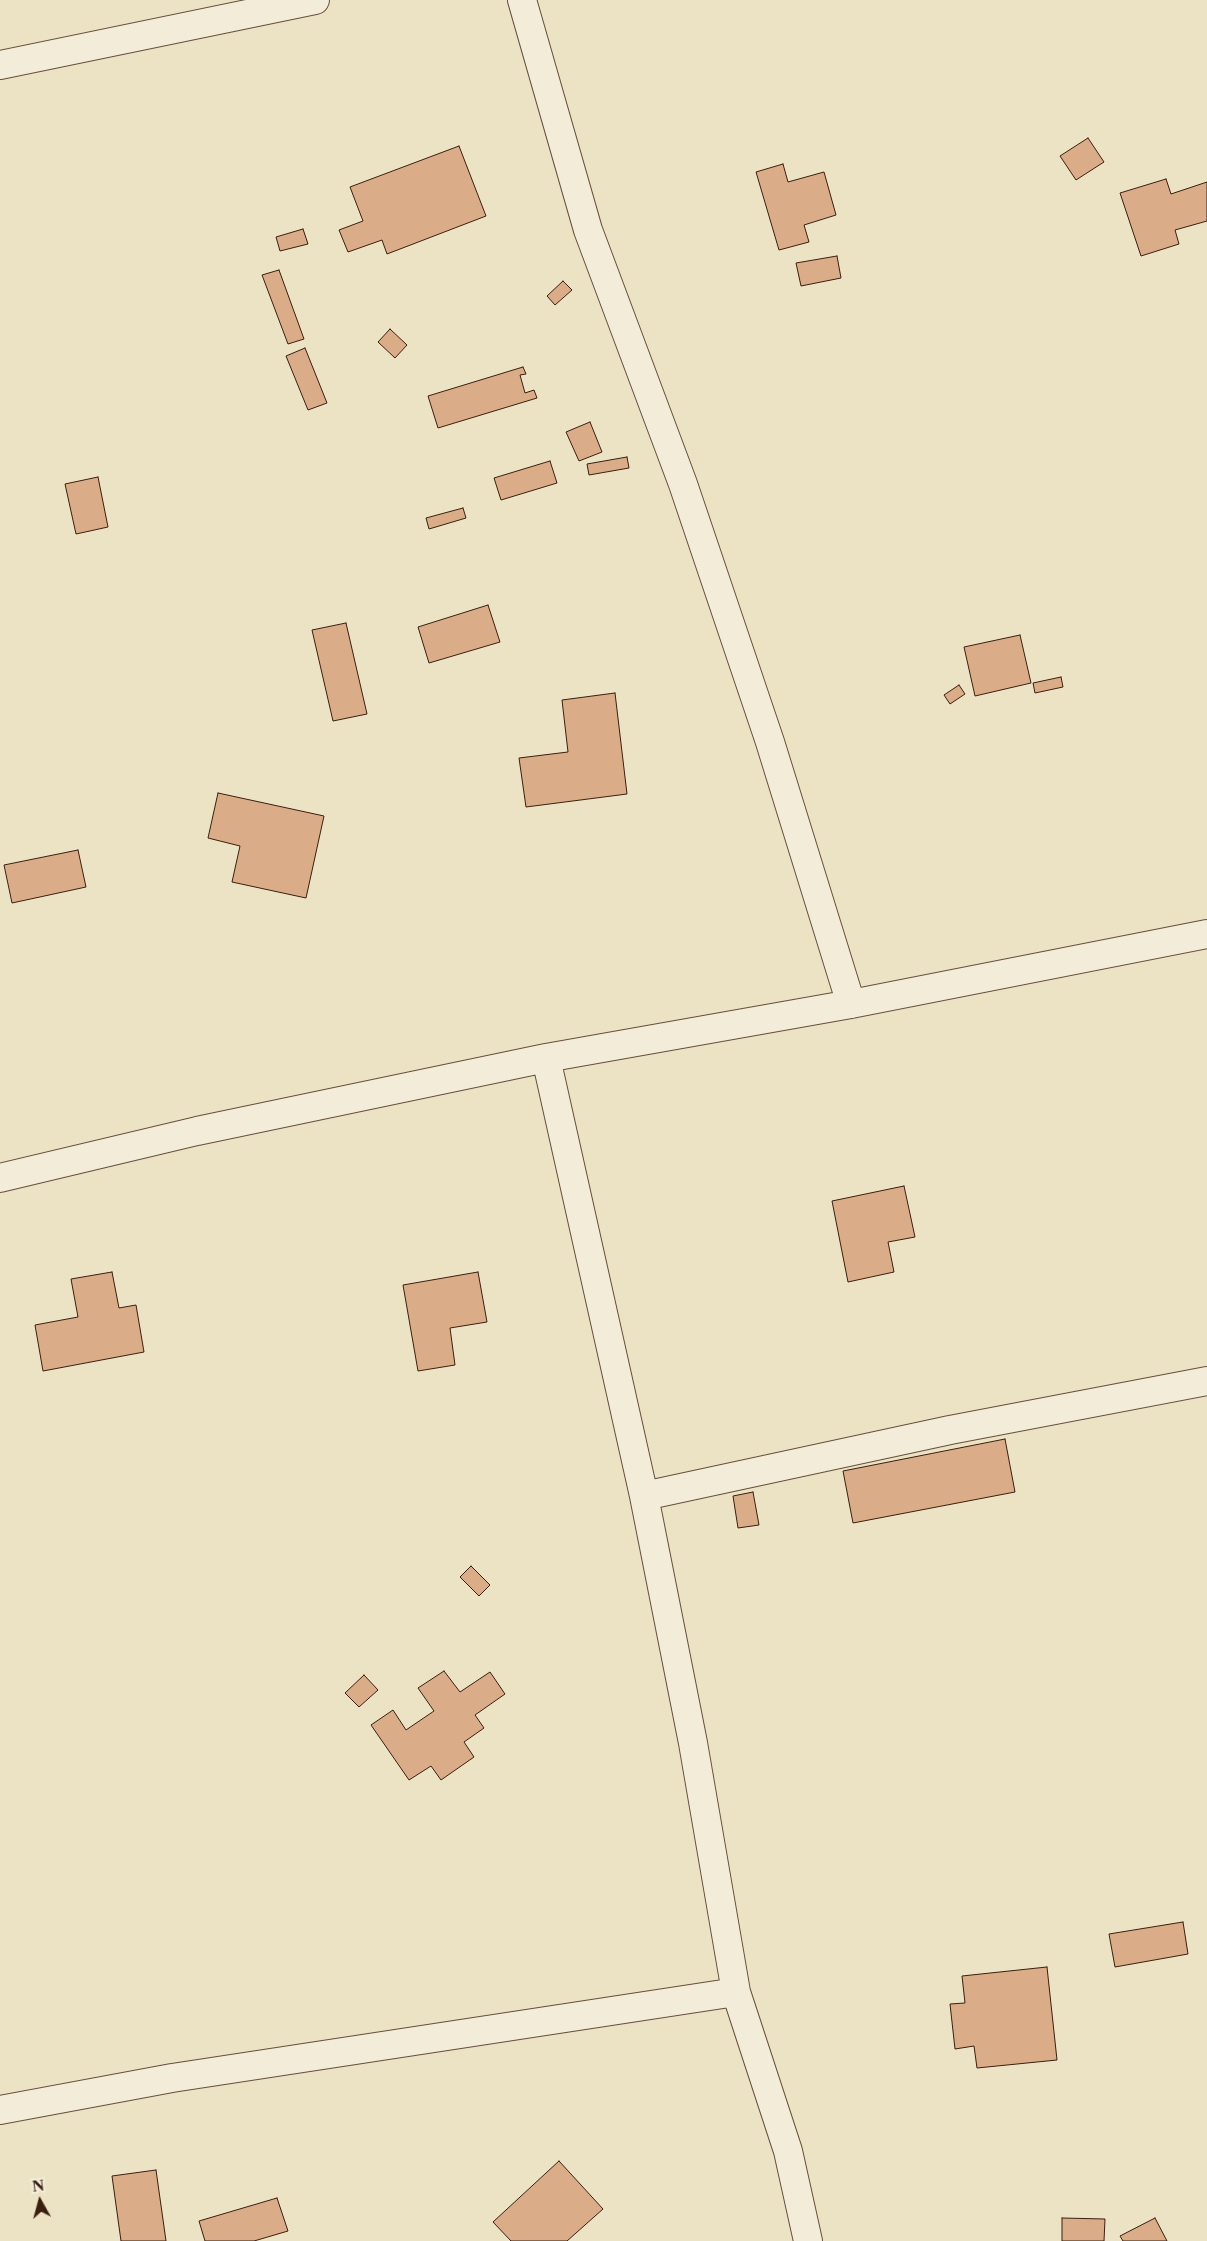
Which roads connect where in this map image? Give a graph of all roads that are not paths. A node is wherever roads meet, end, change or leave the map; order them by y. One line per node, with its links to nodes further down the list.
1 (315, 0): 3 (street)
2 (522, 0): 5 (street)
3 (0, 64)
4 (1207, 934): 5 (street)
5 (851, 1004): 6 (street)
6 (546, 1058): 7 (street); 9 (street)
7 (0, 1178)
8 (1207, 1381): 9 (street)
9 (644, 1496): 10 (street)
10 (736, 1992): 11 (street); 12 (street)
11 (0, 2110)
12 (808, 2241)

